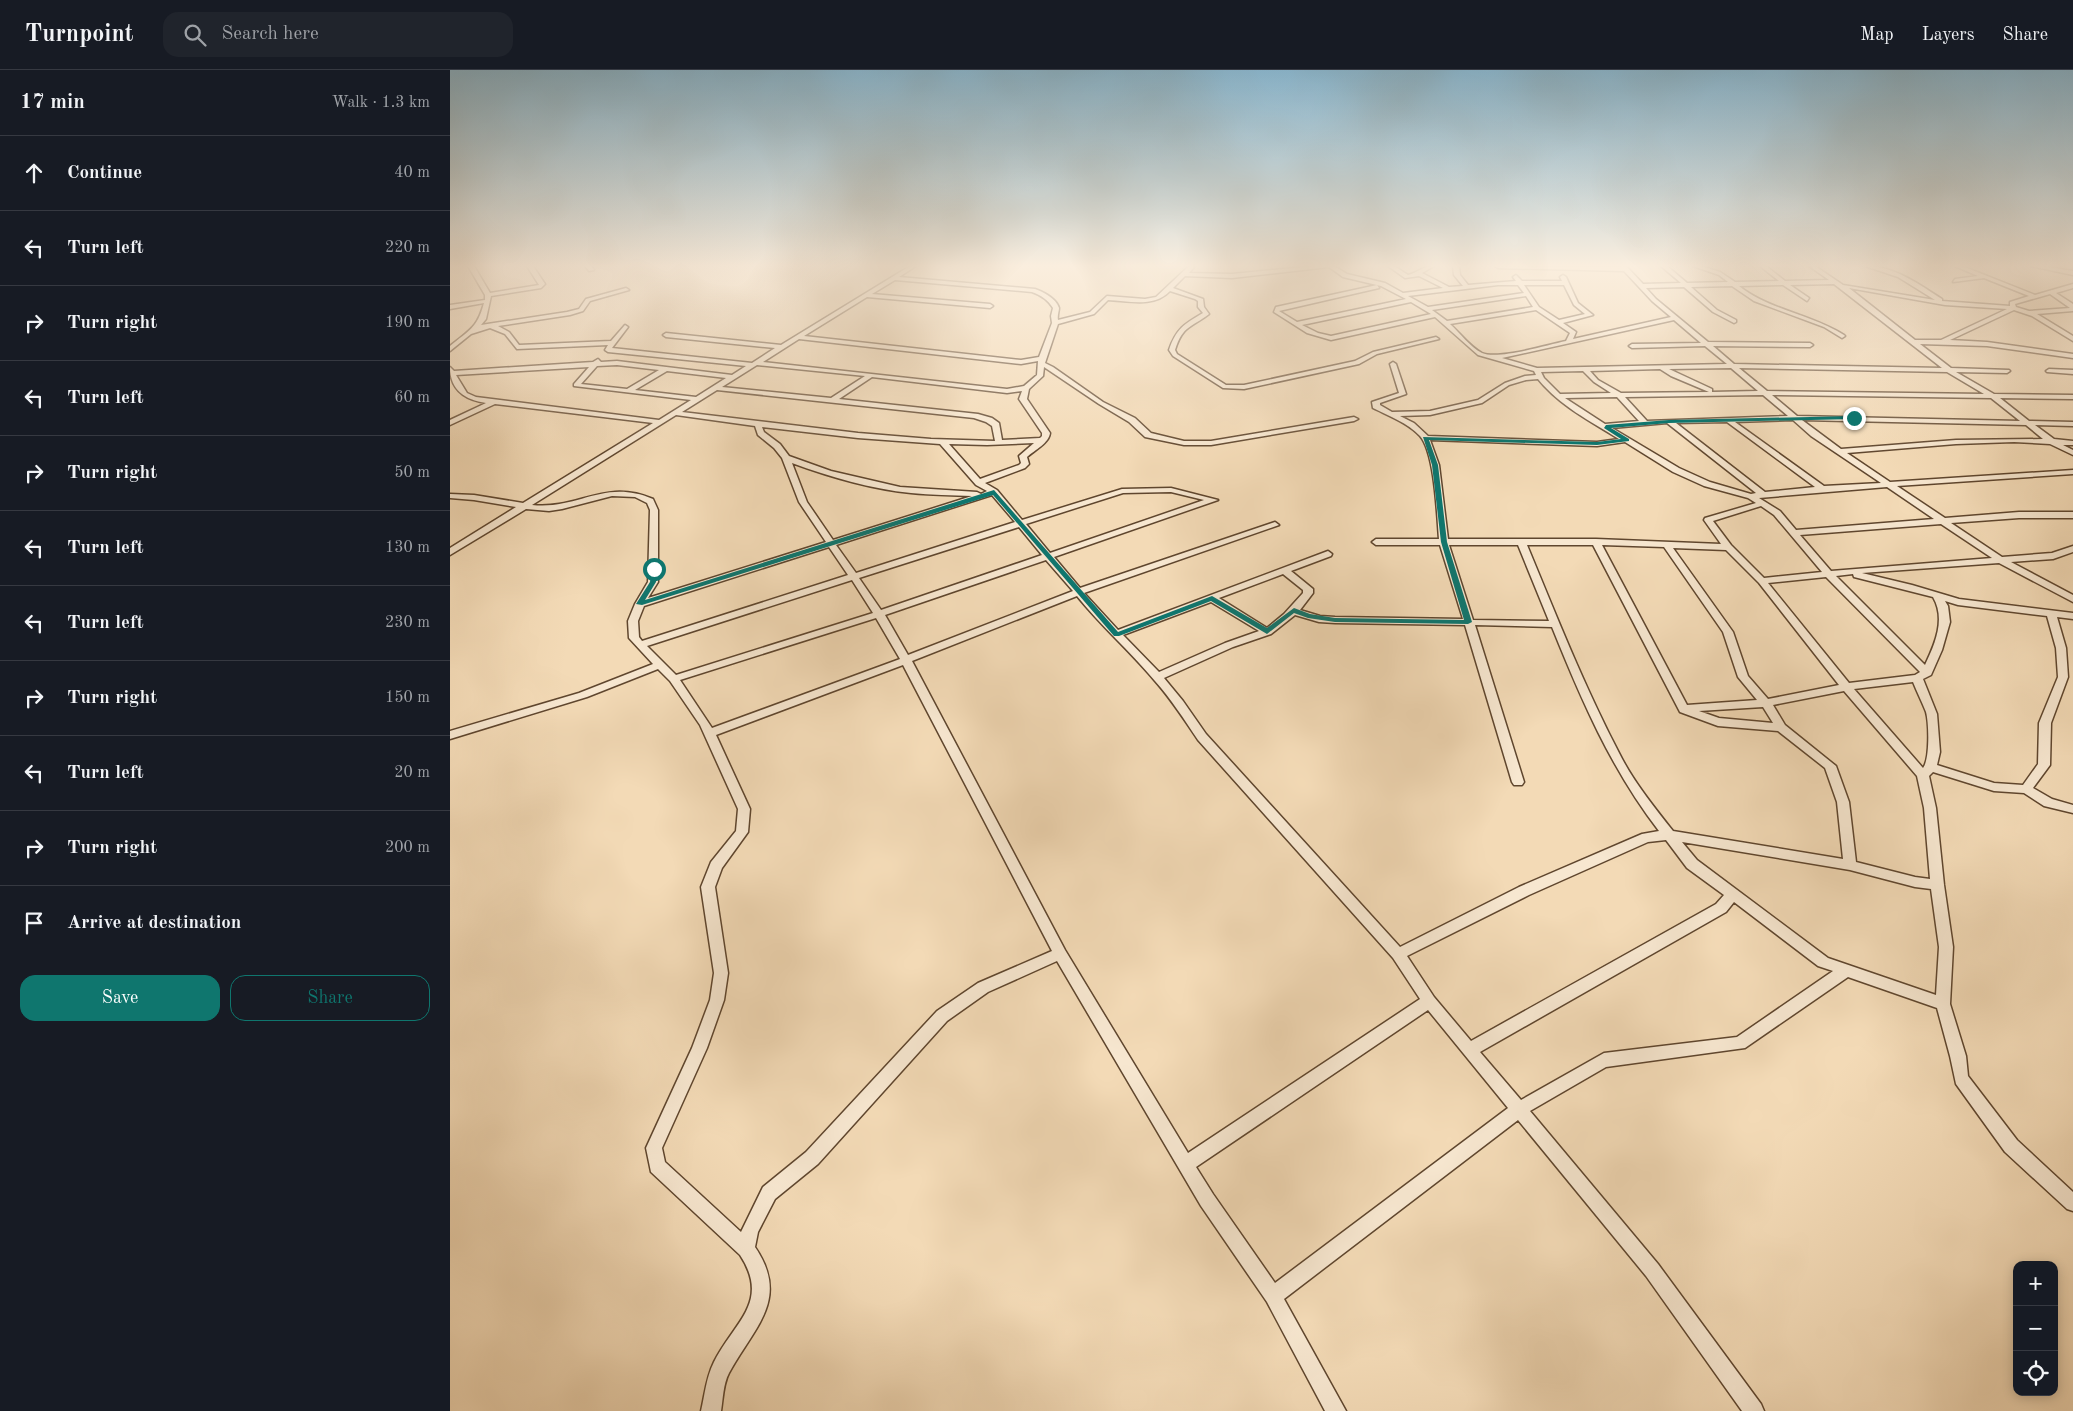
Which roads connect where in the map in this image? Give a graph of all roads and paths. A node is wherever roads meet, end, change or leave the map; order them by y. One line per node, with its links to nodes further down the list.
1 (479, 329): 17 (street)
2 (499, 329): 25 (street)
3 (624, 329): 25 (street)
4 (812, 329): 20 (street)
5 (1053, 329): 36 (street)
6 (1184, 329): 22 (street)
7 (1306, 329): 8 (street)
8 (1377, 329)
9 (1451, 329): 35 (street)
10 (1568, 329): 26 (street)
11 (1623, 329): 26 (street)
12 (1689, 329): 27 (street)
13 (1830, 329): 19 (street)
14 (1897, 329): 23 (street)
15 (1970, 329): 24 (street)
16 (2056, 329): 21 (street)
17 (475, 330): 31 (street)
18 (666, 334): 30 (street)
19 (1842, 336)
20 (798, 337): 30 (street); 36 (street)
21 (2073, 339)
22 (1436, 340)
23 (1915, 342): 24 (street); 44 (street)
24 (1942, 342): 33 (street)
25 (614, 343): 32 (street)
26 (1568, 343): 35 (street)
27 (1708, 344): 28 (street); 29 (street); 40 (street)
28 (1632, 346)
29 (1810, 346)
30 (782, 347): 38 (street)
31 (450, 349)
32 (608, 350): 34 (street); 37 (street)
33 (2073, 356)
34 (684, 357): 38 (street); 42 (street)
35 (1494, 357): 49 (street)
36 (1042, 362): 53 (street); 67 (street)
37 (596, 364): 42 (street); 47 (street); 54 (street)
38 (754, 364): 50 (street); 51 (street)
39 (1393, 364): 65 (street)
40 (1733, 366): 41 (street); 44 (street); 56 (street)
41 (1662, 368): 43 (street); 55 (street)
42 (666, 369): 51 (street); 54 (street)
43 (1585, 369): 49 (street); 57 (street)
44 (1950, 371): 45 (street); 58 (street)
45 (2007, 371)
46 (2049, 371): 48 (street)
47 (450, 372): 62 (street)
48 (2073, 372)
49 (1538, 373): 59 (street); 65 (street)
50 (871, 375): 53 (street); 63 (street)
51 (732, 377): 52 (street)
52 (715, 388): 61 (street); 63 (street)
53 (1026, 388): 78 (street)
54 (628, 391): 61 (street)
55 (1717, 393): 56 (street); 57 (street)
56 (1764, 393): 58 (street); 66 (street)
57 (1618, 395): 59 (street); 72 (street)
58 (1991, 395): 60 (street); 73 (street)
59 (1558, 396): 76 (street)
60 (2073, 397)
61 (697, 400): 64 (street)
62 (495, 401): 70 (street); 71 (street)
63 (832, 401): 82 (street)
64 (676, 413): 70 (street); 75 (street)
65 (1390, 414): 77 (street)
66 (1795, 418): 68 (street); 73 (street); 84 (street)
67 (1354, 419)
68 (1729, 420): 69 (street); 90 (street)
69 (1669, 421): 72 (street); 93 (street)
70 (661, 422): 94 (street)
71 (450, 423)
72 (1645, 423): 76 (street)
73 (2029, 424): 74 (street); 81 (street)
74 (2073, 424)
75 (758, 425): 80 (street); 86 (street)
76 (1606, 426): 79 (street)
77 (1425, 438): 79 (street); 101 (street)
78 (1044, 440): 82 (street); 88 (street)
79 (1627, 440): 93 (street)
80 (942, 441): 82 (street); 88 (street)
81 (2051, 441): 83 (street); 84 (street); 85 (street)
82 (999, 442)
83 (2073, 443)
84 (1839, 451): 89 (street)
85 (2073, 453)
86 (786, 458): 91 (street); 104 (street)
87 (2073, 472): 89 (street)
88 (979, 483): 91 (street)
89 (1891, 486): 90 (street); 96 (street)
90 (1822, 489): 93 (street)
91 (989, 494): 97 (street); 104 (street)
92 (450, 496): 94 (street)
93 (1764, 499): 99 (street); 108 (street)
94 (524, 506): 107 (street); 123 (street)
95 (2073, 516): 96 (street)
96 (1944, 521): 99 (street); 113 (street)
97 (1019, 523): 112 (street); 112 (street); 117 (street)
98 (1275, 526): 119 (street)
99 (1794, 533): 116 (street)
100 (1376, 542): 101 (street)
101 (1444, 542): 102 (street); 128 (street)
102 (1522, 542): 103 (street); 129 (street)
103 (1596, 542): 106 (street); 140 (street)
104 (829, 543): 117 (street); 123 (street)
105 (450, 544): 107 (street)
106 (1668, 545): 108 (street); 139 (street)
107 (460, 546): 110 (street)
108 (1728, 547): 118 (street)
109 (2073, 549): 113 (street)
110 (450, 552)
111 (1328, 554): 114 (street)
112 (1050, 556): 119 (street); 125 (street)
113 (2002, 561): 115 (street); 122 (street)
114 (1284, 570): 121 (street); 124 (street)
115 (1843, 572): 116 (street); 120 (street)
116 (1829, 574): 118 (street); 135 (street)
117 (853, 577): 125 (street); 132 (street)
118 (1762, 581): 138 (street)
119 (1080, 592): 131 (street); 133 (street)
120 (1937, 596): 126 (street); 135 (street)
121 (1212, 598): 130 (street); 131 (street)
122 (2073, 599)
123 (640, 604): 132 (street)
124 (1294, 610): 128 (street); 130 (street)
125 (879, 614): 133 (street); 137 (street)
126 (2052, 615): 127 (street); 146 (street)
127 (2073, 616)
128 (1468, 622): 129 (street); 145 (street)
129 (1556, 624): 148 (street)
130 (1267, 632): 136 (street)
131 (1117, 634): 136 (street)
132 (640, 645): 134 (street)
133 (906, 660): 142 (street); 152 (street)
134 (660, 665): 137 (street); 143 (street)
135 (1922, 676): 138 (street); 144 (street)
136 (1158, 678): 153 (street)
137 (674, 679): 142 (street)
138 (1846, 687): 139 (street); 144 (street)
139 (1766, 703): 140 (street); 141 (street)
140 (1684, 709): 141 (street)
141 (1781, 728): 149 (street)
142 (709, 733): 161 (street)
143 (450, 735)
144 (1928, 771): 146 (street); 150 (street)
145 (1518, 782)
146 (2026, 789): 147 (street)
147 (2073, 809)
148 (1668, 835): 149 (street); 151 (street); 153 (street)
149 (1850, 865): 150 (street)
150 (1937, 886): 156 (street)
151 (1732, 895): 154 (street); 157 (street)
152 (1060, 954): 159 (street); 161 (street)
153 (1398, 954): 155 (street)
154 (1846, 970): 156 (street); 158 (street)
155 (1429, 1001): 157 (street); 159 (street)
156 (1943, 1004): 160 (street)
157 (1469, 1050): 158 (street)
158 (1519, 1109): 162 (street); 165 (street)
159 (1186, 1164): 162 (street)
160 (2073, 1203)
161 (746, 1249): 163 (street)
162 (1272, 1296): 164 (street)
163 (711, 1411)
164 (1336, 1411)
165 (1754, 1411)

